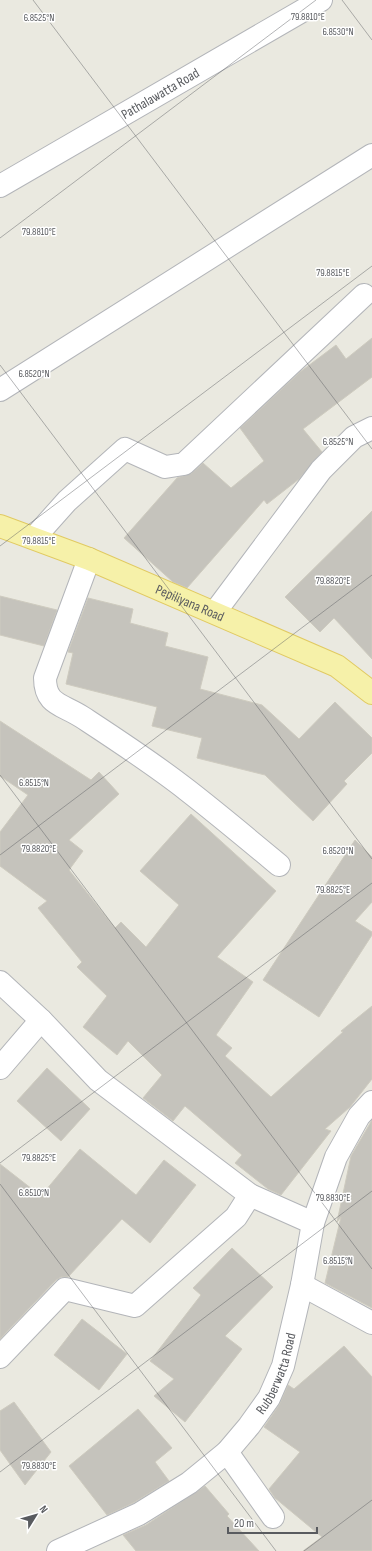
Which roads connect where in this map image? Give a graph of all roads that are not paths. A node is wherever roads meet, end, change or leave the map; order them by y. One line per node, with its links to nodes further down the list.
1 (321, 0): 3 (street, Pathalawatta Road)
2 (372, 155): 5 (street)
3 (0, 186)
4 (364, 295): 8 (street)
5 (0, 390)
6 (372, 428): 10 (street)
7 (0, 526): 8 (main road, Pepiliyana Road)
8 (34, 538): 9 (main road, Pepiliyana Road)
9 (89, 559): 10 (main road, Pepiliyana Road); 12 (street)
10 (215, 612): 11 (main road, Pepiliyana Road)
11 (372, 694)
12 (279, 865)
13 (0, 982): 14 (street)
14 (41, 1020): 15 (street); 17 (street)
15 (0, 1068)
16 (372, 1102): 18 (street, Rubberwatta Road)
17 (250, 1195): 18 (street); 21 (street)
18 (313, 1223): 19 (street, Rubberwatta Road)
19 (302, 1285): 20 (street); 22 (street, Rubberwatta Road)
20 (372, 1322)
21 (0, 1357)
22 (227, 1452): 23 (street); 24 (street, Rubberwatta Road)
23 (273, 1516)
24 (58, 1551)

